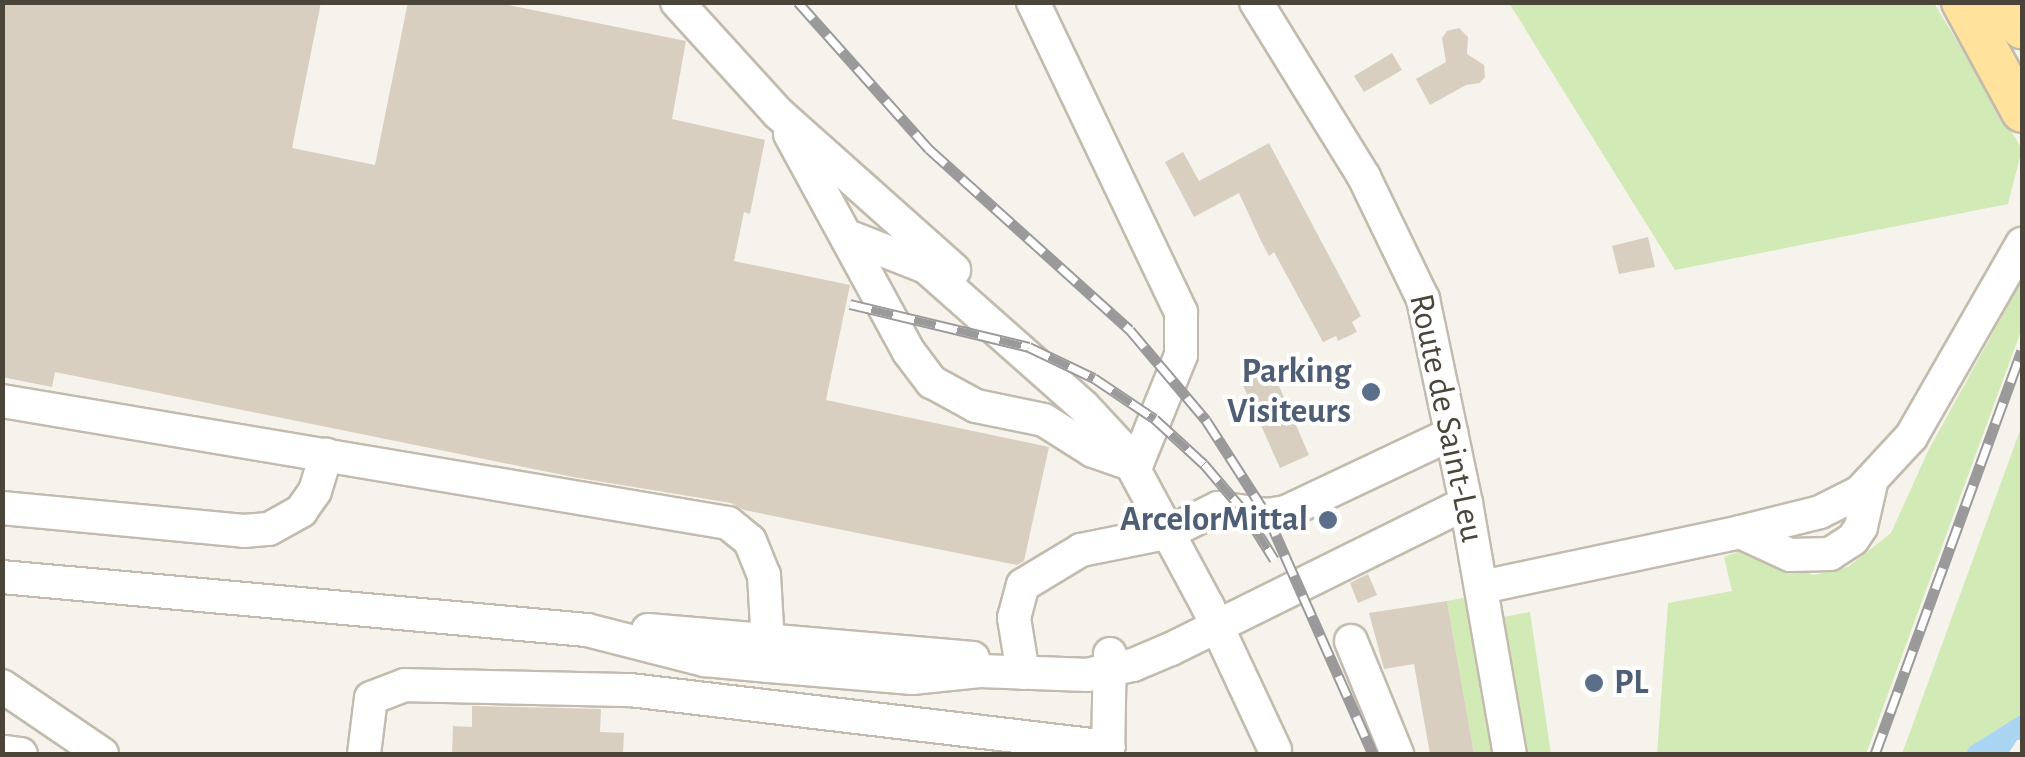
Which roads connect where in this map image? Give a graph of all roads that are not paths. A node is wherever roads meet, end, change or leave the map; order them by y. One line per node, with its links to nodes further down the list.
1 (677, 2): 8 (street)
2 (1033, 2): 15 (street)
3 (1256, 2): 13 (street, Route de Saint-Leu)
4 (1962, 2): 9 (main road)
5 (1996, 2): 6 (main road); 7 (main road)
6 (2022, 28)
7 (2022, 55)
8 (778, 112): 10 (street); 15 (street)
9 (2022, 112)
10 (847, 236): 15 (street); 15 (street)
11 (2022, 244): 20 (street)
12 (2, 400): 14 (street)
13 (1451, 434): 16 (street, Route de Saint-Leu); 18 (street)
14 (326, 455): 17 (street); 23 (street)
15 (1136, 466): 18 (street)
16 (1464, 493): 20 (street, Route de Saint-Leu); 21 (street)
17 (2, 508)
18 (1170, 532): 21 (street); 25 (street)
19 (2, 577): 23 (street)
20 (1482, 588): 32 (street, Route de Saint-Leu)
21 (1212, 617): 24 (street); 27 (street)
22 (1350, 641): 31 (street)
23 (768, 653): 25 (street)
24 (1110, 662): 25 (street); 29 (street)
25 (1022, 667)
26 (8, 696): 28 (street)
27 (1275, 750)
28 (89, 751)
29 (1109, 751): 30 (street)
30 (364, 754)
31 (1397, 754)
32 (1510, 754)

